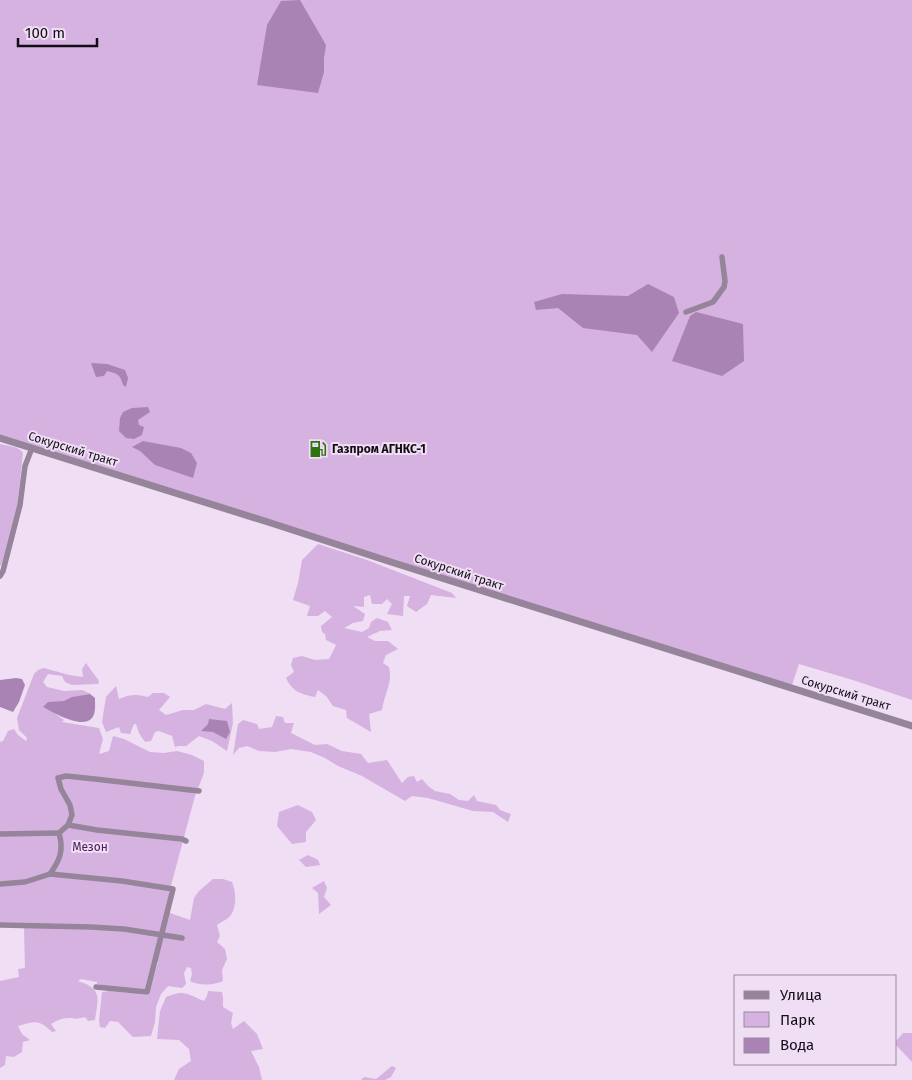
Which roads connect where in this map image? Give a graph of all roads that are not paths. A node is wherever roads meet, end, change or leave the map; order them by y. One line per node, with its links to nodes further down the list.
1 (722, 257): 2 (street)
2 (686, 312)
3 (0, 438): 4 (street, Сокурский тракт)
4 (32, 448): 5 (street); 6 (street, Сокурский тракт)
5 (0, 576)
6 (912, 726)
7 (199, 791): 8 (street)
8 (68, 825): 9 (street); 11 (street)
9 (59, 833): 10 (street); 12 (street)
10 (0, 834)
11 (186, 841)
12 (50, 874): 13 (street); 15 (street)
13 (0, 884)
14 (0, 925): 15 (street)
15 (162, 935): 16 (street); 17 (street)
16 (182, 938)
17 (96, 987)

